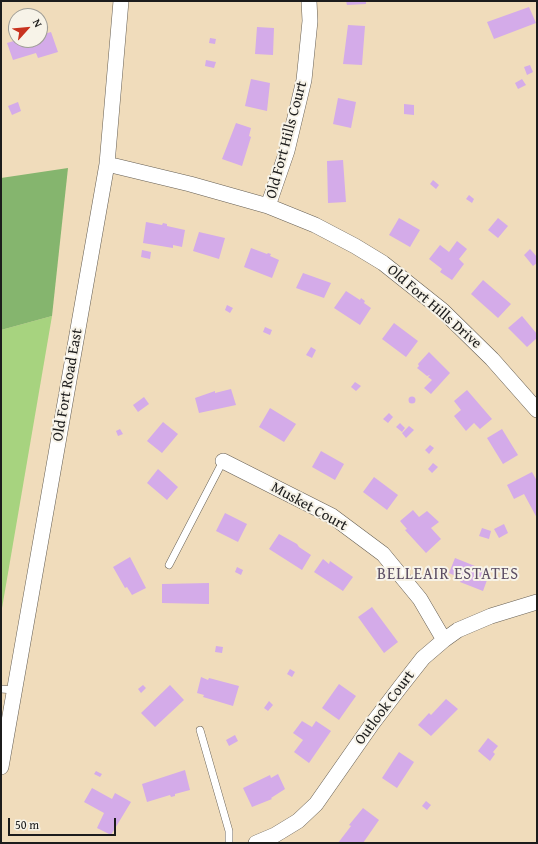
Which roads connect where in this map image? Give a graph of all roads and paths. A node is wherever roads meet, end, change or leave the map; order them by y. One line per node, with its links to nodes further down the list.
1 (121, 1): 3 (street, Old Fort Road East)
2 (309, 1): 4 (street, Old Fort Hills Court)
3 (107, 164): 4 (street, Old Fort Hills Drive); 10 (street, Old Fort Road East)
4 (268, 206): 5 (street, Old Fort Hills Drive)
5 (537, 410)
6 (223, 461): 7 (lane); 9 (street, Musket Court)
7 (169, 565)
8 (537, 602): 9 (street, Outlook Court)
9 (444, 640): 14 (street, Outlook Court)
10 (7, 689): 12 (street, Old Fort Road East)
11 (200, 730): 13 (lane)
12 (1, 768)
13 (229, 843)
14 (256, 843)

